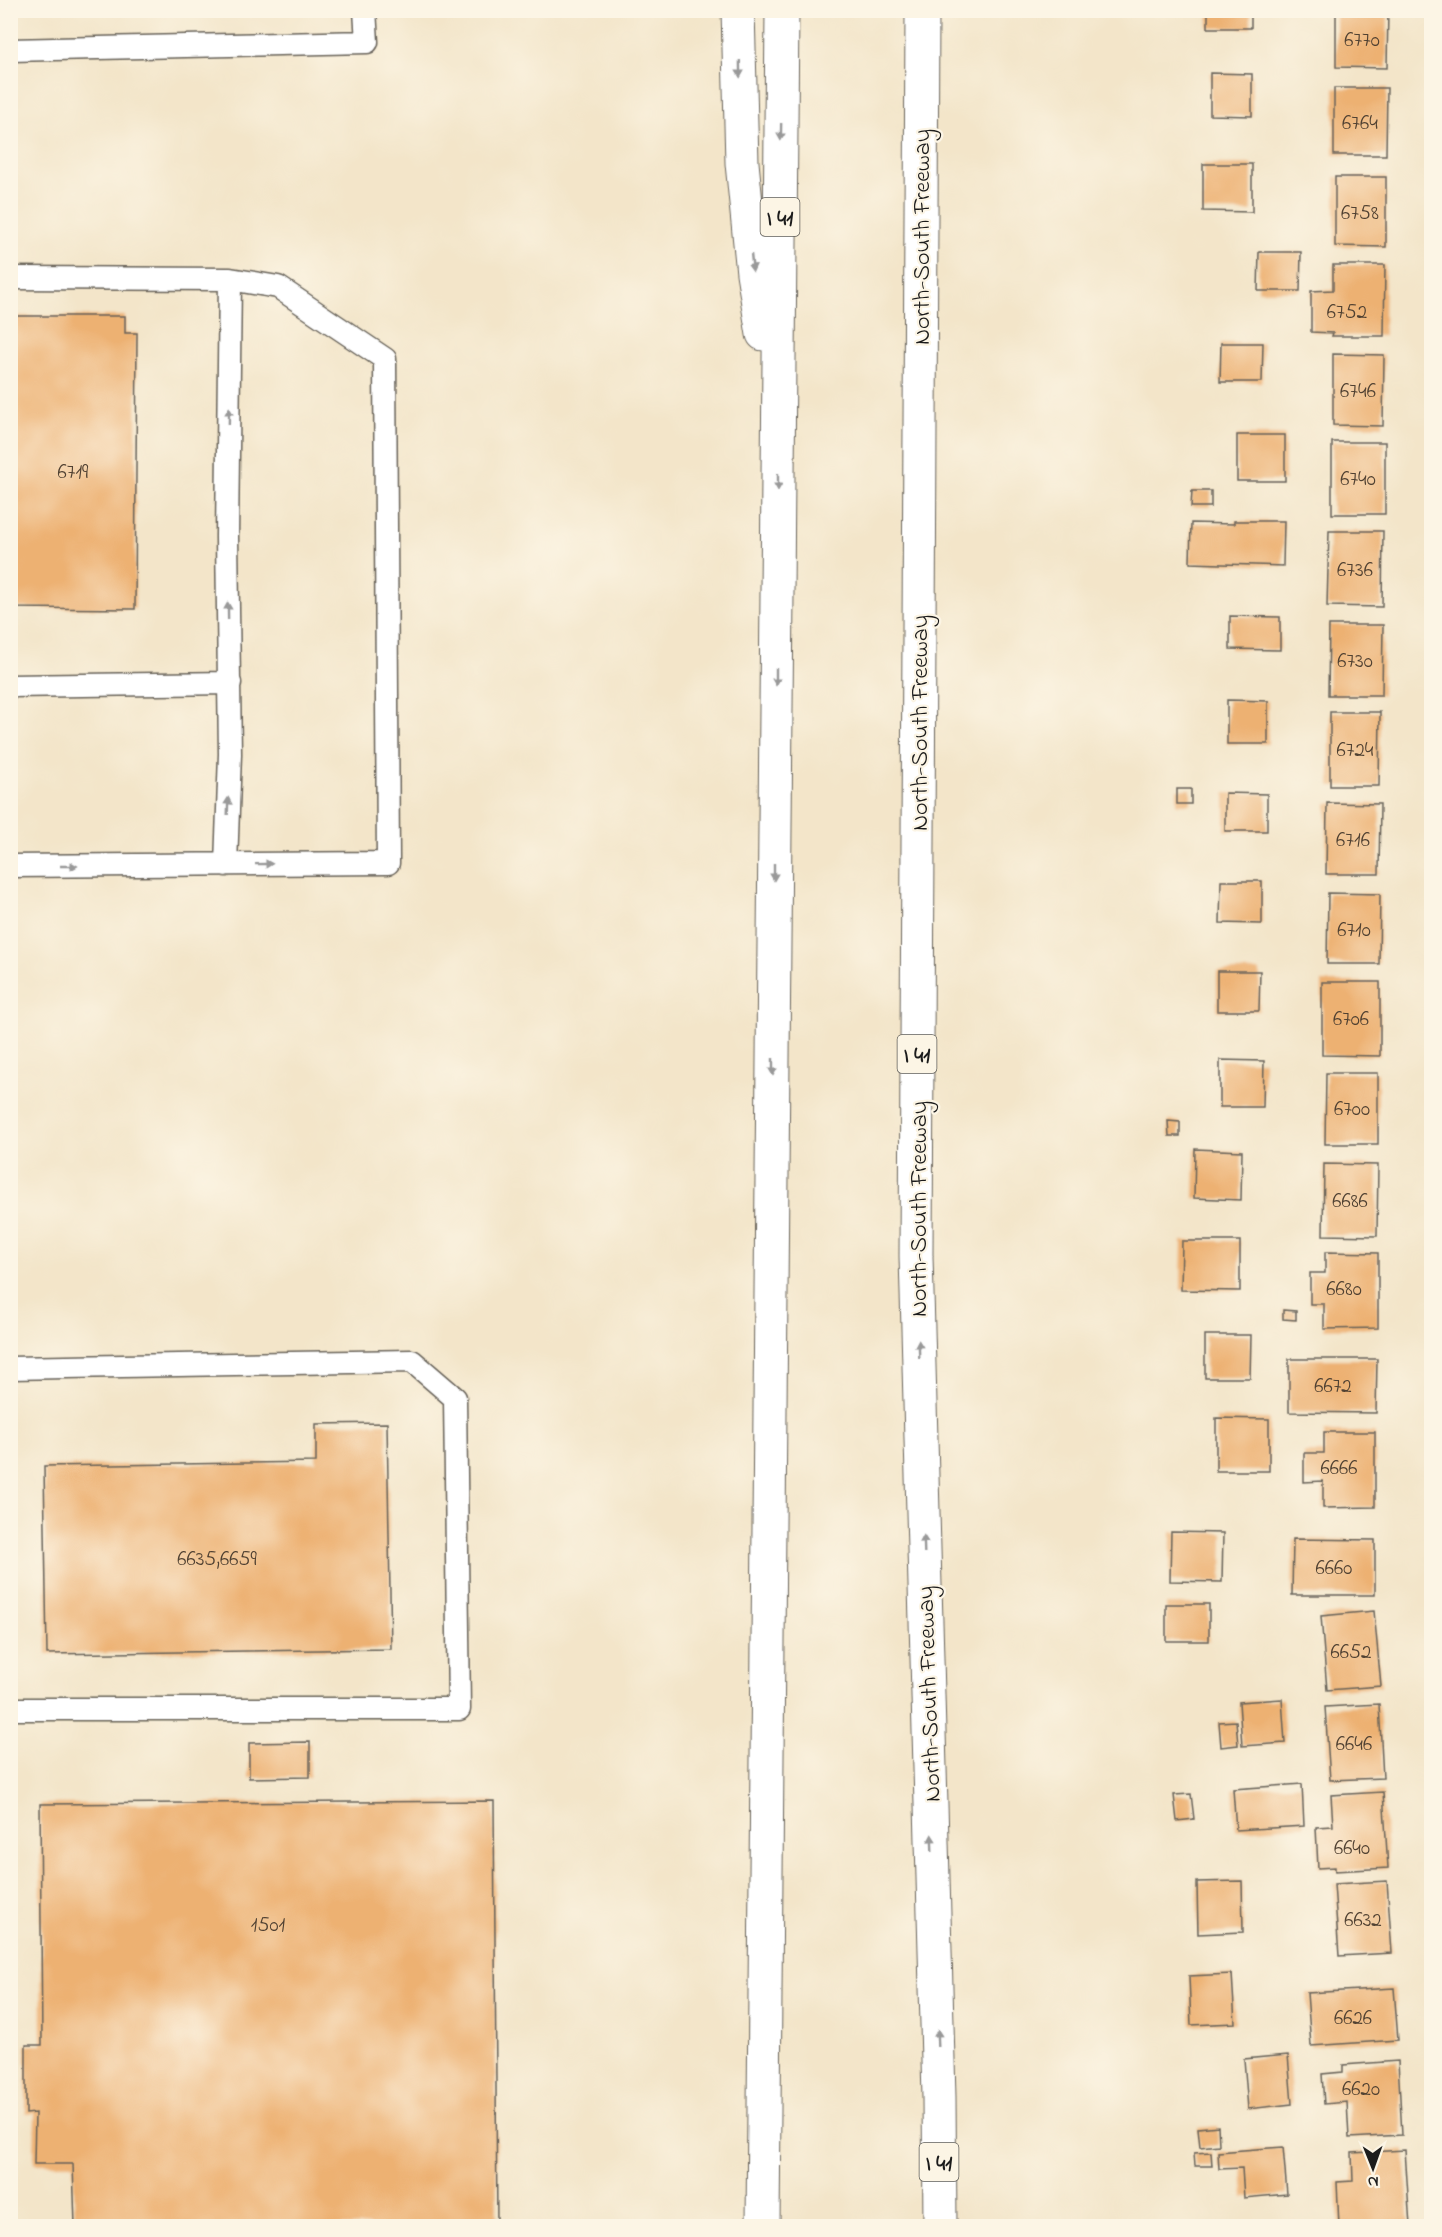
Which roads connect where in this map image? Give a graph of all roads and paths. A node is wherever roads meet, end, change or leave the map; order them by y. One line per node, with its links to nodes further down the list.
1 (365, 10): 5 (lane)
2 (738, 10): 8 (highway, one-way to 8)
3 (782, 10): 8 (highway, I 41, one-way to 8)
4 (922, 10): 15 (highway, North-South Freeway / I 41, one-way to 4)
5 (10, 50)
6 (10, 278): 7 (lane)
7 (230, 279): 9 (lane, one-way to 7); 11 (lane, one-way to 7)
8 (778, 424): 16 (highway, I 41, one-way to 16)
9 (230, 683): 10 (lane); 11 (lane, one-way to 9)
10 (10, 687)
11 (225, 865): 12 (lane, one-way to 11)
12 (10, 866)
13 (10, 1368): 14 (lane)
14 (10, 1709)
15 (939, 2097): 17 (highway, North-South Freeway / I 41); 18 (highway)
16 (763, 2226)
17 (940, 2226)
18 (954, 2226)

